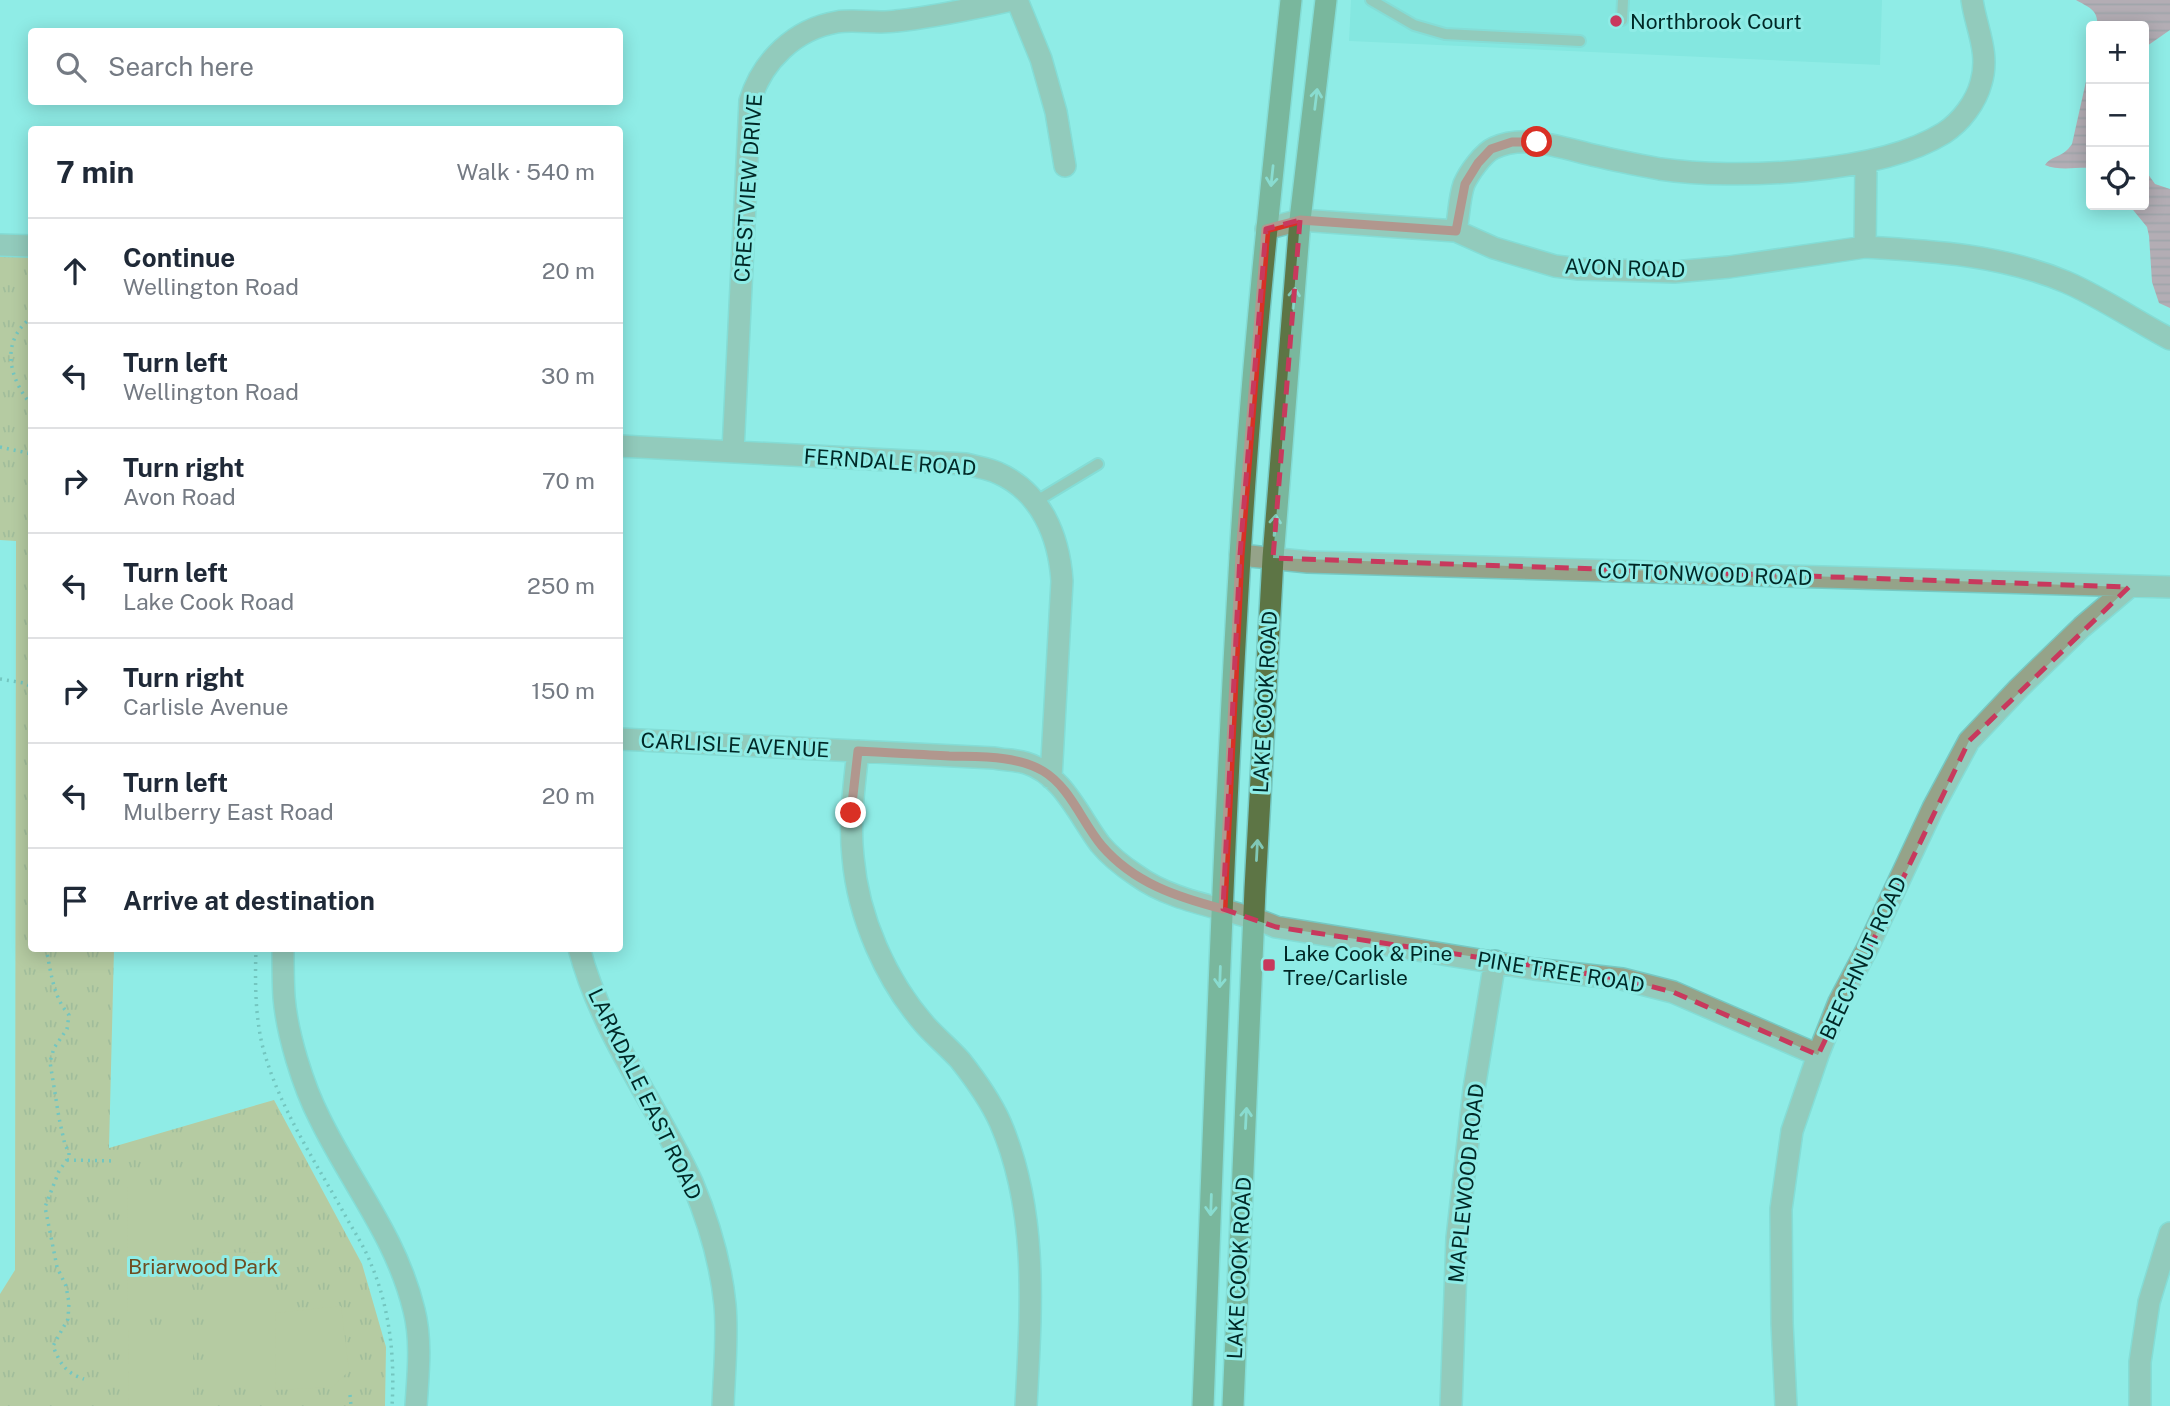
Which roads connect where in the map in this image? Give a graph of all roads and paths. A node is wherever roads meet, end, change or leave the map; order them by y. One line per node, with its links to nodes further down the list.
1 (1015, 0): 10 (street); 22 (street, CRESTVIEW DRIVE)
2 (1291, 0): 12 (main road, LAKE COOK ROAD, one-way to 12)
3 (1326, 0): 11 (main road, LAKE COOK ROAD, one-way to 3)
4 (1371, 0): 8 (lane)
5 (1623, 0): 7 (lane)
6 (1972, 0): 9 (street)
7 (1622, 20)
8 (1580, 41)
9 (1866, 162): 13 (street); 16 (street)
10 (1065, 166)
11 (1300, 220): 12 (street, AVON ROAD); 13 (street, AVON ROAD); 27 (main road, LAKE COOK ROAD, one-way to 11)
12 (1266, 229): 26 (main road, LAKE COOK ROAD)
13 (1456, 231): 16 (street, AVON ROAD)
14 (0, 245): 15 (street)
15 (28, 246)
16 (1865, 247): 18 (street, AVON ROAD)
17 (28, 320): 19 (path)
18 (2170, 340)
19 (28, 401)
20 (623, 446): 22 (street, FERNDALE ROAD)
21 (0, 447): 23 (path)
22 (733, 452): 25 (street, FERNDALE ROAD)
23 (28, 453)
24 (1098, 464): 25 (lane)
25 (1035, 502): 34 (street, FERNDALE ROAD)
26 (1240, 555): 27 (street, COTTONWOOD ROAD); 35 (main road, LAKE COOK ROAD)
27 (1273, 558): 28 (street, COTTONWOOD ROAD); 36 (main road, LAKE COOK ROAD, one-way to 27)
28 (2129, 587): 29 (street, COTTONWOOD ROAD); 42 (street, BEECHNUT ROAD)
29 (2170, 587)
30 (0, 679): 31 (path)
31 (28, 685)
32 (623, 739): 33 (street, CARLISLE AVENUE)
33 (858, 751): 34 (street, CARLISLE AVENUE); 52 (street)
34 (1051, 778): 35 (street, CARLISLE AVENUE)
35 (1223, 909): 36 (street, CARLISLE AVENUE); 53 (main road, LAKE COOK ROAD, one-way to 53)
36 (1254, 918): 41 (street, PINE TREE ROAD); 54 (main road, LAKE COOK ROAD, one-way to 36)
37 (47, 952): 43 (path)
38 (256, 952): 49 (path)
39 (283, 952): 50 (street)
40 (580, 952): 51 (street, LARKDALE EAST ROAD)
41 (1495, 961): 42 (street, PINE TREE ROAD); 55 (street, MAPLEWOOD ROAD)
42 (1818, 1055): 56 (street, BEECHNUT ROAD)
43 (67, 1160): 44 (path); 46 (path)
44 (117, 1161)
45 (2170, 1233): 57 (street)
46 (84, 1379)
47 (349, 1395): 48 (path)
48 (351, 1406)
49 (392, 1406)
50 (416, 1406)
51 (723, 1406)
52 (1026, 1406)
53 (1203, 1406)
54 (1233, 1406)
55 (1451, 1406)
56 (1786, 1406)
57 (2140, 1406)

